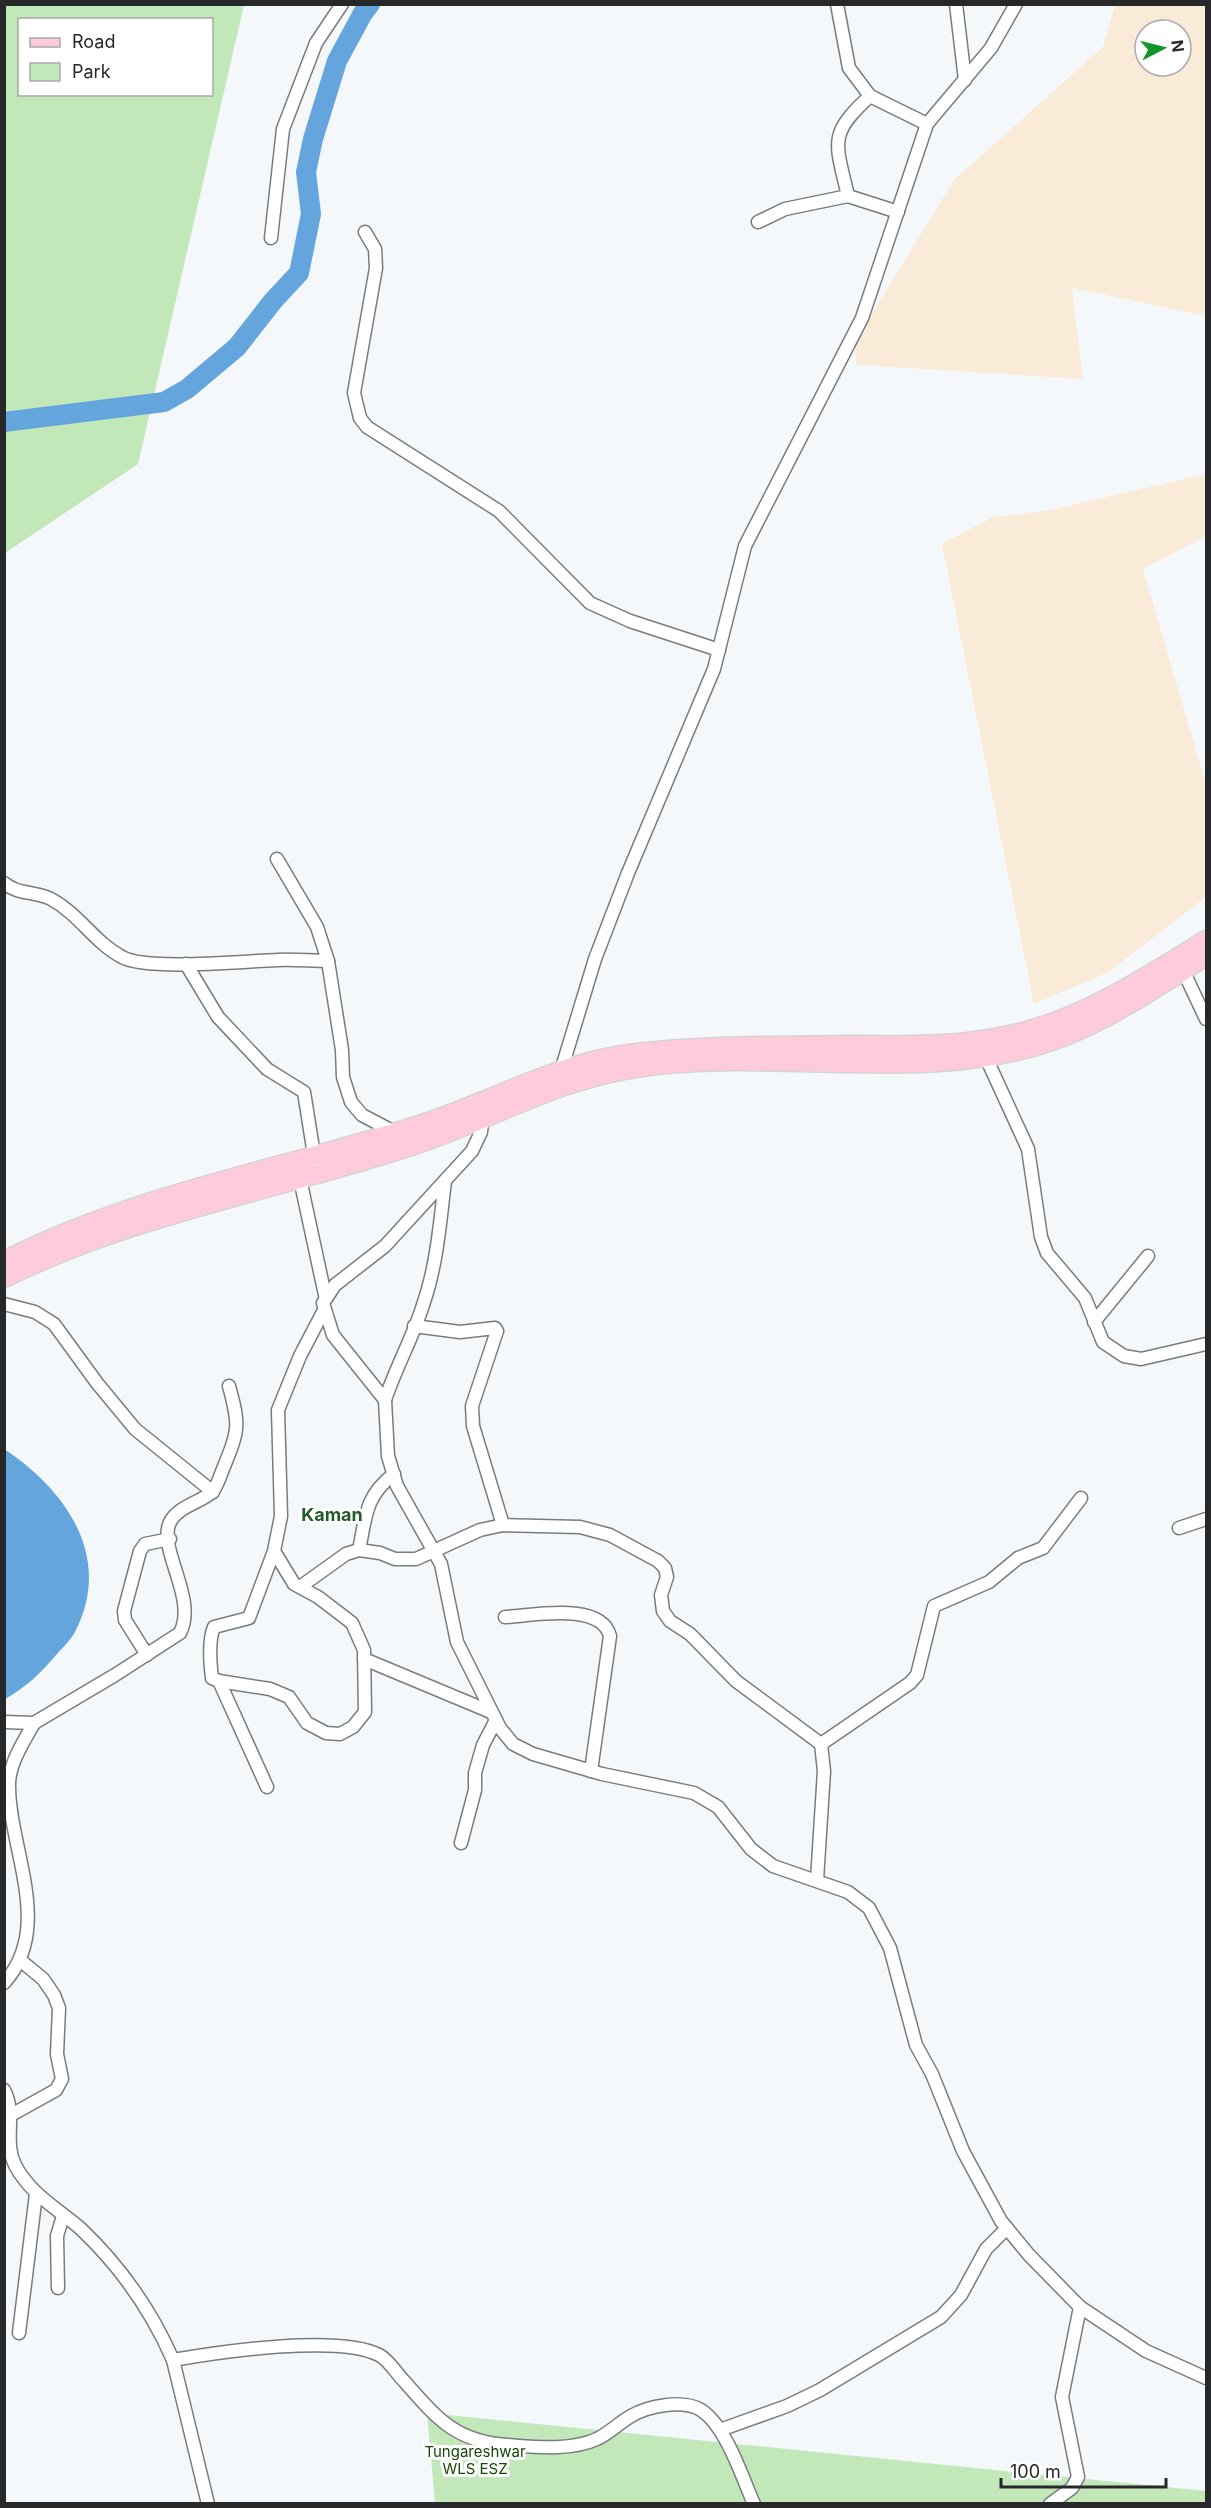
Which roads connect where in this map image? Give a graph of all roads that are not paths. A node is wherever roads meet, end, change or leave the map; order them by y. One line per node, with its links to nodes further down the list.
1 (342, 4): 12 (street)
2 (837, 4): 6 (street)
3 (956, 4): 5 (street)
4 (1016, 4): 5 (street)
5 (965, 80): 7 (street)
6 (870, 96): 7 (street); 8 (street)
7 (927, 124): 9 (street)
8 (848, 196): 9 (street); 10 (street)
9 (898, 212): 13 (street)
10 (758, 222)
11 (365, 232): 13 (street)
12 (270, 238)
13 (719, 650): 23 (street)
14 (277, 859): 18 (street)
15 (4, 883): 19 (street)
16 (1206, 940): 20 (main road)
17 (1206, 956): 20 (main road)
18 (328, 962): 19 (street); 26 (street)
19 (186, 964): 27 (street)
20 (1180, 964): 21 (street); 22 (main road)
21 (1206, 1019)
22 (982, 1049): 23 (main road); 24 (main road); 35 (street)
23 (561, 1070): 24 (street); 25 (main road)
24 (556, 1089): 25 (main road)
25 (483, 1110): 26 (main road); 27 (main road); 28 (street)
26 (396, 1133): 27 (main road)
27 (310, 1170): 30 (main road); 31 (main road); 32 (street)
28 (445, 1181): 32 (street); 36 (street)
29 (1148, 1256): 35 (street)
30 (4, 1261)
31 (4, 1278)
32 (325, 1295): 34 (street)
33 (4, 1304): 41 (street)
34 (324, 1311): 39 (street); 48 (street)
35 (1094, 1322): 37 (street)
36 (414, 1326): 39 (street); 44 (street)
37 (1206, 1344)
38 (229, 1386): 41 (street)
39 (385, 1400): 40 (street)
40 (394, 1474): 47 (street); 49 (street)
41 (213, 1492): 46 (street)
42 (1081, 1498): 58 (street)
43 (1206, 1519): 45 (street)
44 (503, 1525): 49 (street); 58 (street)
45 (1179, 1528)
46 (170, 1539): 52 (street); 52 (street)
47 (359, 1550): 49 (street); 50 (street)
48 (274, 1551): 50 (street); 54 (street)
49 (433, 1552): 55 (street)
50 (300, 1587): 53 (street)
51 (505, 1617): 59 (street)
52 (147, 1655): 57 (street)
53 (364, 1659): 54 (street); 55 (street)
54 (219, 1682): 60 (street)
55 (494, 1716): 59 (street); 61 (street)
56 (4, 1722): 57 (street)
57 (34, 1723): 63 (street)
58 (821, 1744): 62 (street)
59 (591, 1771): 62 (street)
60 (267, 1787)
61 (460, 1843)
62 (817, 1880): 69 (street)
63 (20, 1960): 64 (street); 66 (street)
64 (4, 1983)
65 (4, 2090): 66 (street)
66 (11, 2115): 67 (street)
67 (36, 2194): 68 (street); 72 (street)
68 (63, 2216): 70 (street); 73 (street)
69 (1007, 2228): 71 (street); 75 (street)
70 (58, 2288)
71 (1080, 2307): 74 (street); 78 (street)
72 (19, 2333)
73 (173, 2360): 75 (street); 76 (street)
74 (1206, 2378)
75 (720, 2430): 77 (street)
76 (208, 2504)
77 (754, 2504)
78 (1050, 2504)

